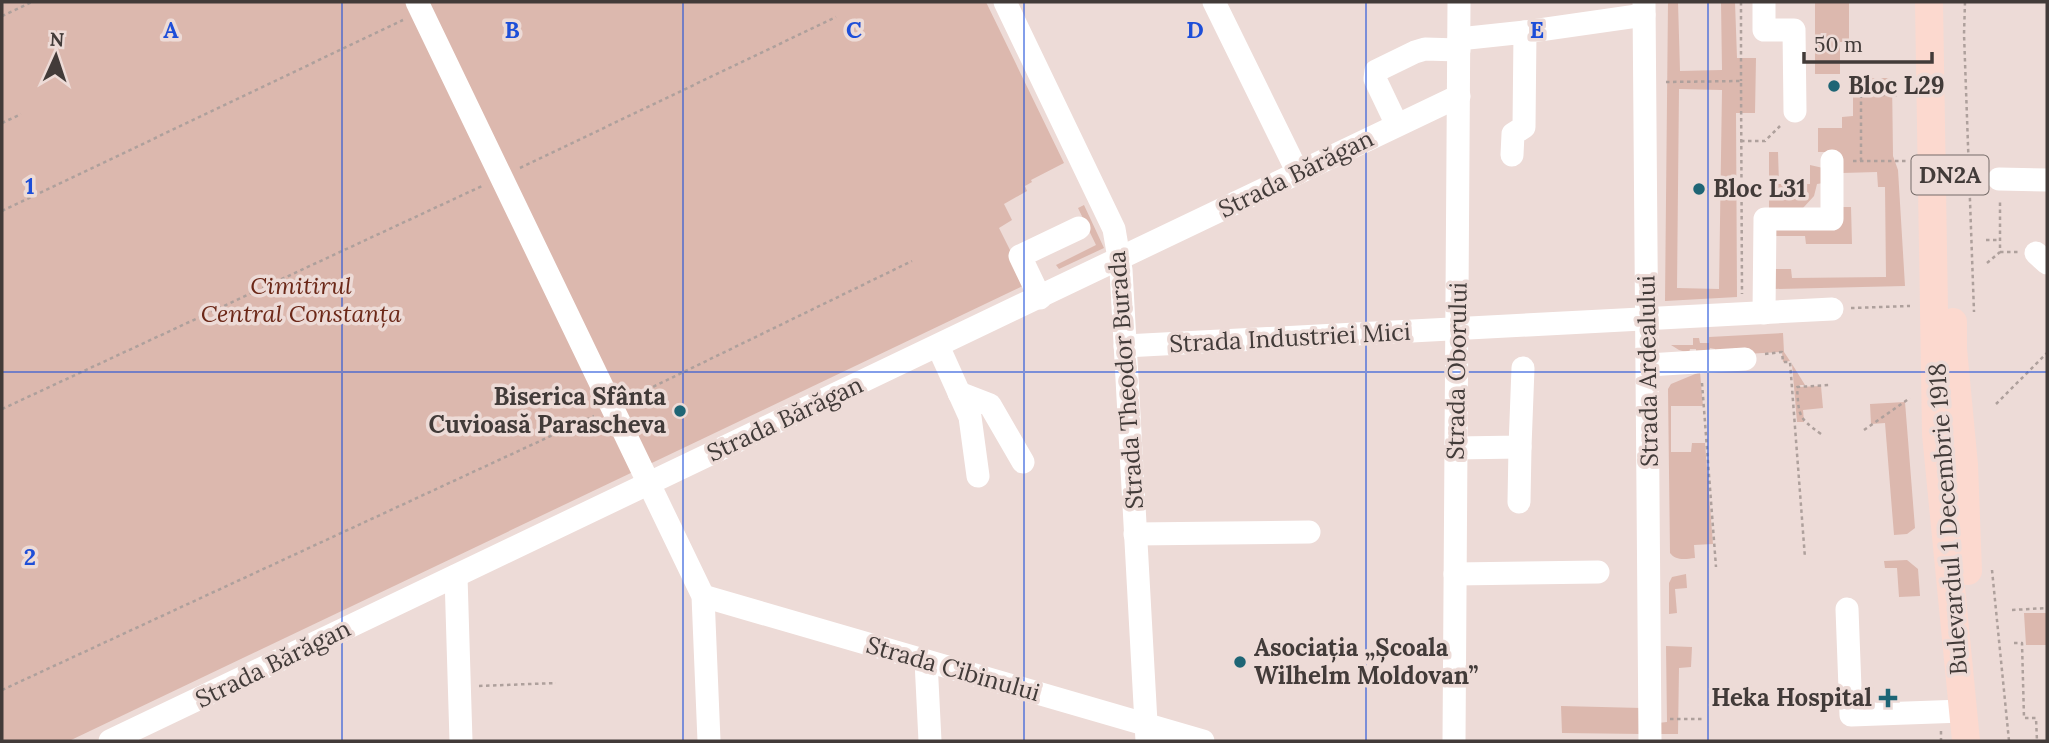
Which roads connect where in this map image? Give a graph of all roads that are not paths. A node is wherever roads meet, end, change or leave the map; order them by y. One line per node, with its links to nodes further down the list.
1 (1005, 2): 20 (street, Strada Theodor Burada)
2 (1214, 2): 16 (street)
3 (1459, 2): 10 (street, Strada Oborului)
4 (1764, 2): 12 (street)
5 (1929, 2): 46 (main road, Bulevardul 1 Decembrie 1918)
6 (1946, 2): 56 (main road, Bulevardul 1 Decembrie 1918 / DN2A)
7 (419, 6): 36 (street)
8 (1644, 8): 9 (street); 24 (street, Strada Ardealului)
9 (1525, 32): 10 (street); 14 (street)
10 (1459, 44): 11 (street, Strada Oborului); 13 (street)
11 (1459, 96): 13 (street, Strada Bărăgan); 25 (street, Strada Oborului)
12 (1795, 111)
13 (1397, 125): 16 (street, Strada Bărăgan)
14 (1512, 155)
15 (1832, 161): 23 (street)
16 (1298, 173): 20 (street, Strada Bărăgan)
17 (2000, 179): 18 (street)
18 (2047, 180)
19 (1079, 228): 21 (street)
20 (1120, 260): 21 (street, Strada Bărăgan); 27 (street, Strada Theodor Burada)
21 (1040, 298): 26 (street, Strada Bărăgan)
22 (1832, 309): 23 (street, Strada Industriei Mici)
23 (1753, 313): 24 (street, Strada Industriei Mici)
24 (1647, 319): 25 (street, Strada Industriei Mici); 29 (street, Strada Ardealului)
25 (1458, 329): 27 (street, Strada Industriei Mici); 32 (street, Strada Oborului)
26 (938, 346): 31 (street); 36 (street, Strada Bărăgan)
27 (1125, 346): 39 (street, Strada Theodor Burada)
28 (1745, 359): 29 (street)
29 (1648, 365): 47 (street, Strada Ardealului)
30 (1522, 368): 33 (street)
31 (959, 393): 34 (street); 35 (street)
32 (1456, 447): 33 (street); 41 (street, Strada Oborului)
33 (1520, 447): 37 (street)
34 (1023, 463)
35 (978, 476)
36 (648, 485): 42 (street, Strada Bărăgan); 43 (street)
37 (1519, 502)
38 (1309, 532): 39 (street)
39 (1135, 534): 48 (street, Strada Theodor Burada)
40 (1598, 572): 41 (street)
41 (1455, 574): 54 (street, Strada Oborului)
42 (456, 576): 49 (street, Strada Bărăgan); 50 (street)
43 (703, 596): 45 (street, Strada Cibinului); 51 (street)
44 (1847, 609): 46 (street)
45 (926, 661): 48 (street, Strada Cibinului); 52 (street)
46 (1963, 711): 55 (main road, Bulevardul 1 Decembrie 1918)
47 (1650, 730)
48 (1147, 733): 53 (street, Strada Cibinului)
49 (110, 741)
50 (461, 741)
51 (709, 741)
52 (930, 741)
53 (1203, 741)
54 (1454, 741)
55 (1966, 741)
56 (1981, 741)

